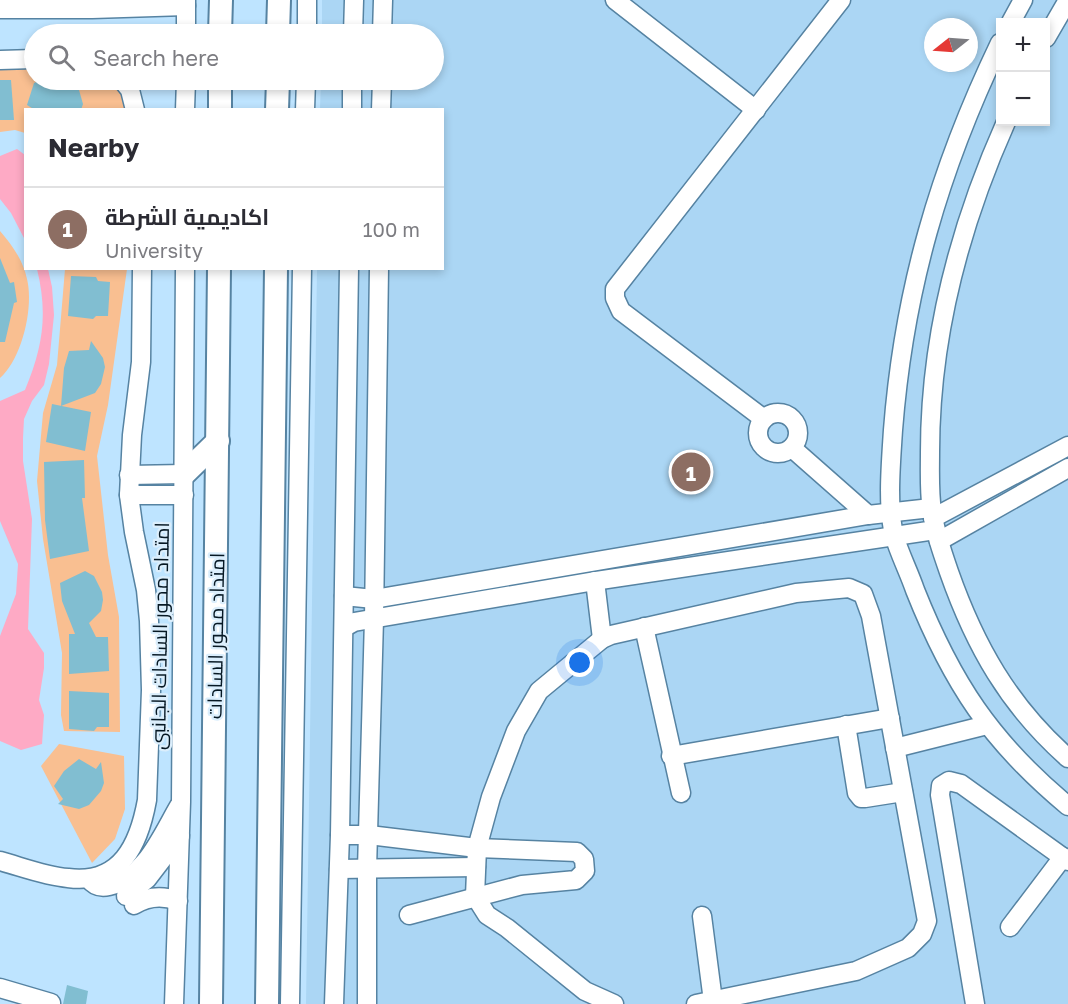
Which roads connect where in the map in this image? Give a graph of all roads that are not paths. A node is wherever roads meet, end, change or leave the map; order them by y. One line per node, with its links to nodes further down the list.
1 (220, 0): 14 (main road)
2 (279, 0): 15 (main road)
3 (307, 0): 16 (street)
4 (354, 0): 17 (street)
5 (383, 0): 18 (street)
6 (615, 0): 37 (street)
7 (841, 0): 37 (street)
8 (1023, 0): 12 (street)
9 (1068, 0): 19 (street)
10 (186, 3): 11 (street); 13 (street)
11 (0, 9)
12 (1013, 18)
13 (186, 24)
14 (220, 24)
15 (278, 24)
16 (306, 24)
17 (353, 24)
18 (382, 24)
19 (1050, 31)
20 (996, 51): 54 (street)
21 (24, 59): 22 (street)
22 (0, 60)
23 (130, 90): 30 (street)
24 (186, 90): 31 (street)
25 (220, 90): 32 (main road)
26 (278, 90): 33 (main road)
27 (306, 90): 34 (street)
28 (352, 90): 35 (street)
29 (382, 90): 36 (street)
30 (134, 108)
31 (185, 108)
32 (220, 108)
33 (277, 108)
34 (305, 108)
35 (352, 108)
36 (381, 108)
37 (756, 110): 46 (street)
38 (1004, 126): 56 (street)
39 (142, 270): 51 (street)
40 (185, 270): 52 (street, امتداد محور السادات الجانبى)
41 (219, 270): 47 (main road, امتداد محور السادات)
42 (276, 270): 94 (main road)
43 (303, 270): 95 (street)
44 (350, 270): 59 (street)
45 (379, 270): 60 (street)
46 (764, 419): 49 (street); 49 (street)
47 (218, 441): 52 (main road); 93 (main road, امتداد محور السادات)
48 (1068, 446): 56 (street)
49 (792, 448): 55 (street)
50 (1068, 468): 56 (street)
51 (129, 475): 52 (street); 53 (street)
52 (184, 485): 53 (street); 73 (street, امتداد محور السادات الجانبى)
53 (129, 495): 83 (street)
54 (891, 513): 55 (street); 56 (street); 57 (street)
55 (868, 515): 60 (street)
56 (934, 524): 57 (street); 70 (street)
57 (894, 535): 58 (street); 67 (street)
58 (595, 581): 61 (street); 64 (street)
59 (344, 596): 60 (street); 62 (street)
60 (374, 599): 61 (street)
61 (374, 620): 62 (street); 75 (street)
62 (345, 627): 76 (street)
63 (644, 627): 64 (street); 65 (street); 69 (street)
64 (602, 639): 78 (street)
65 (890, 717): 66 (street); 68 (street)
66 (846, 725): 69 (street); 71 (street)
67 (987, 725): 68 (street); 74 (street)
68 (895, 748): 71 (street)
69 (671, 756): 72 (street)
70 (1068, 758)
71 (903, 792): 90 (street)
72 (681, 793)
73 (181, 802): 77 (street, امتداد محور السادات الجانبى); 83 (street)
74 (1068, 806)
75 (369, 834): 76 (street); 78 (street); 82 (street)
76 (340, 835): 81 (street)
77 (180, 837): 85 (street, امتداد محور السادات الجانبى); 85 (street)
78 (476, 857): 82 (street); 84 (street); 84 (street)
79 (1065, 859): 88 (street); 99 (street)
80 (0, 861): 83 (street)
81 (339, 869): 82 (street); 96 (street)
82 (367, 869): 97 (street)
83 (89, 879)
84 (476, 896): 86 (street); 98 (street)
85 (178, 901): 92 (street, امتداد محور السادات الجانبى)
86 (409, 915)
87 (702, 916): 90 (street)
88 (1010, 927)
89 (0, 988): 91 (street)
90 (704, 1002)
91 (51, 1003)
92 (174, 1004)
93 (211, 1004)
94 (267, 1004)
95 (290, 1004)
96 (334, 1004)
97 (367, 1004)
98 (614, 1004)
99 (975, 1004)

